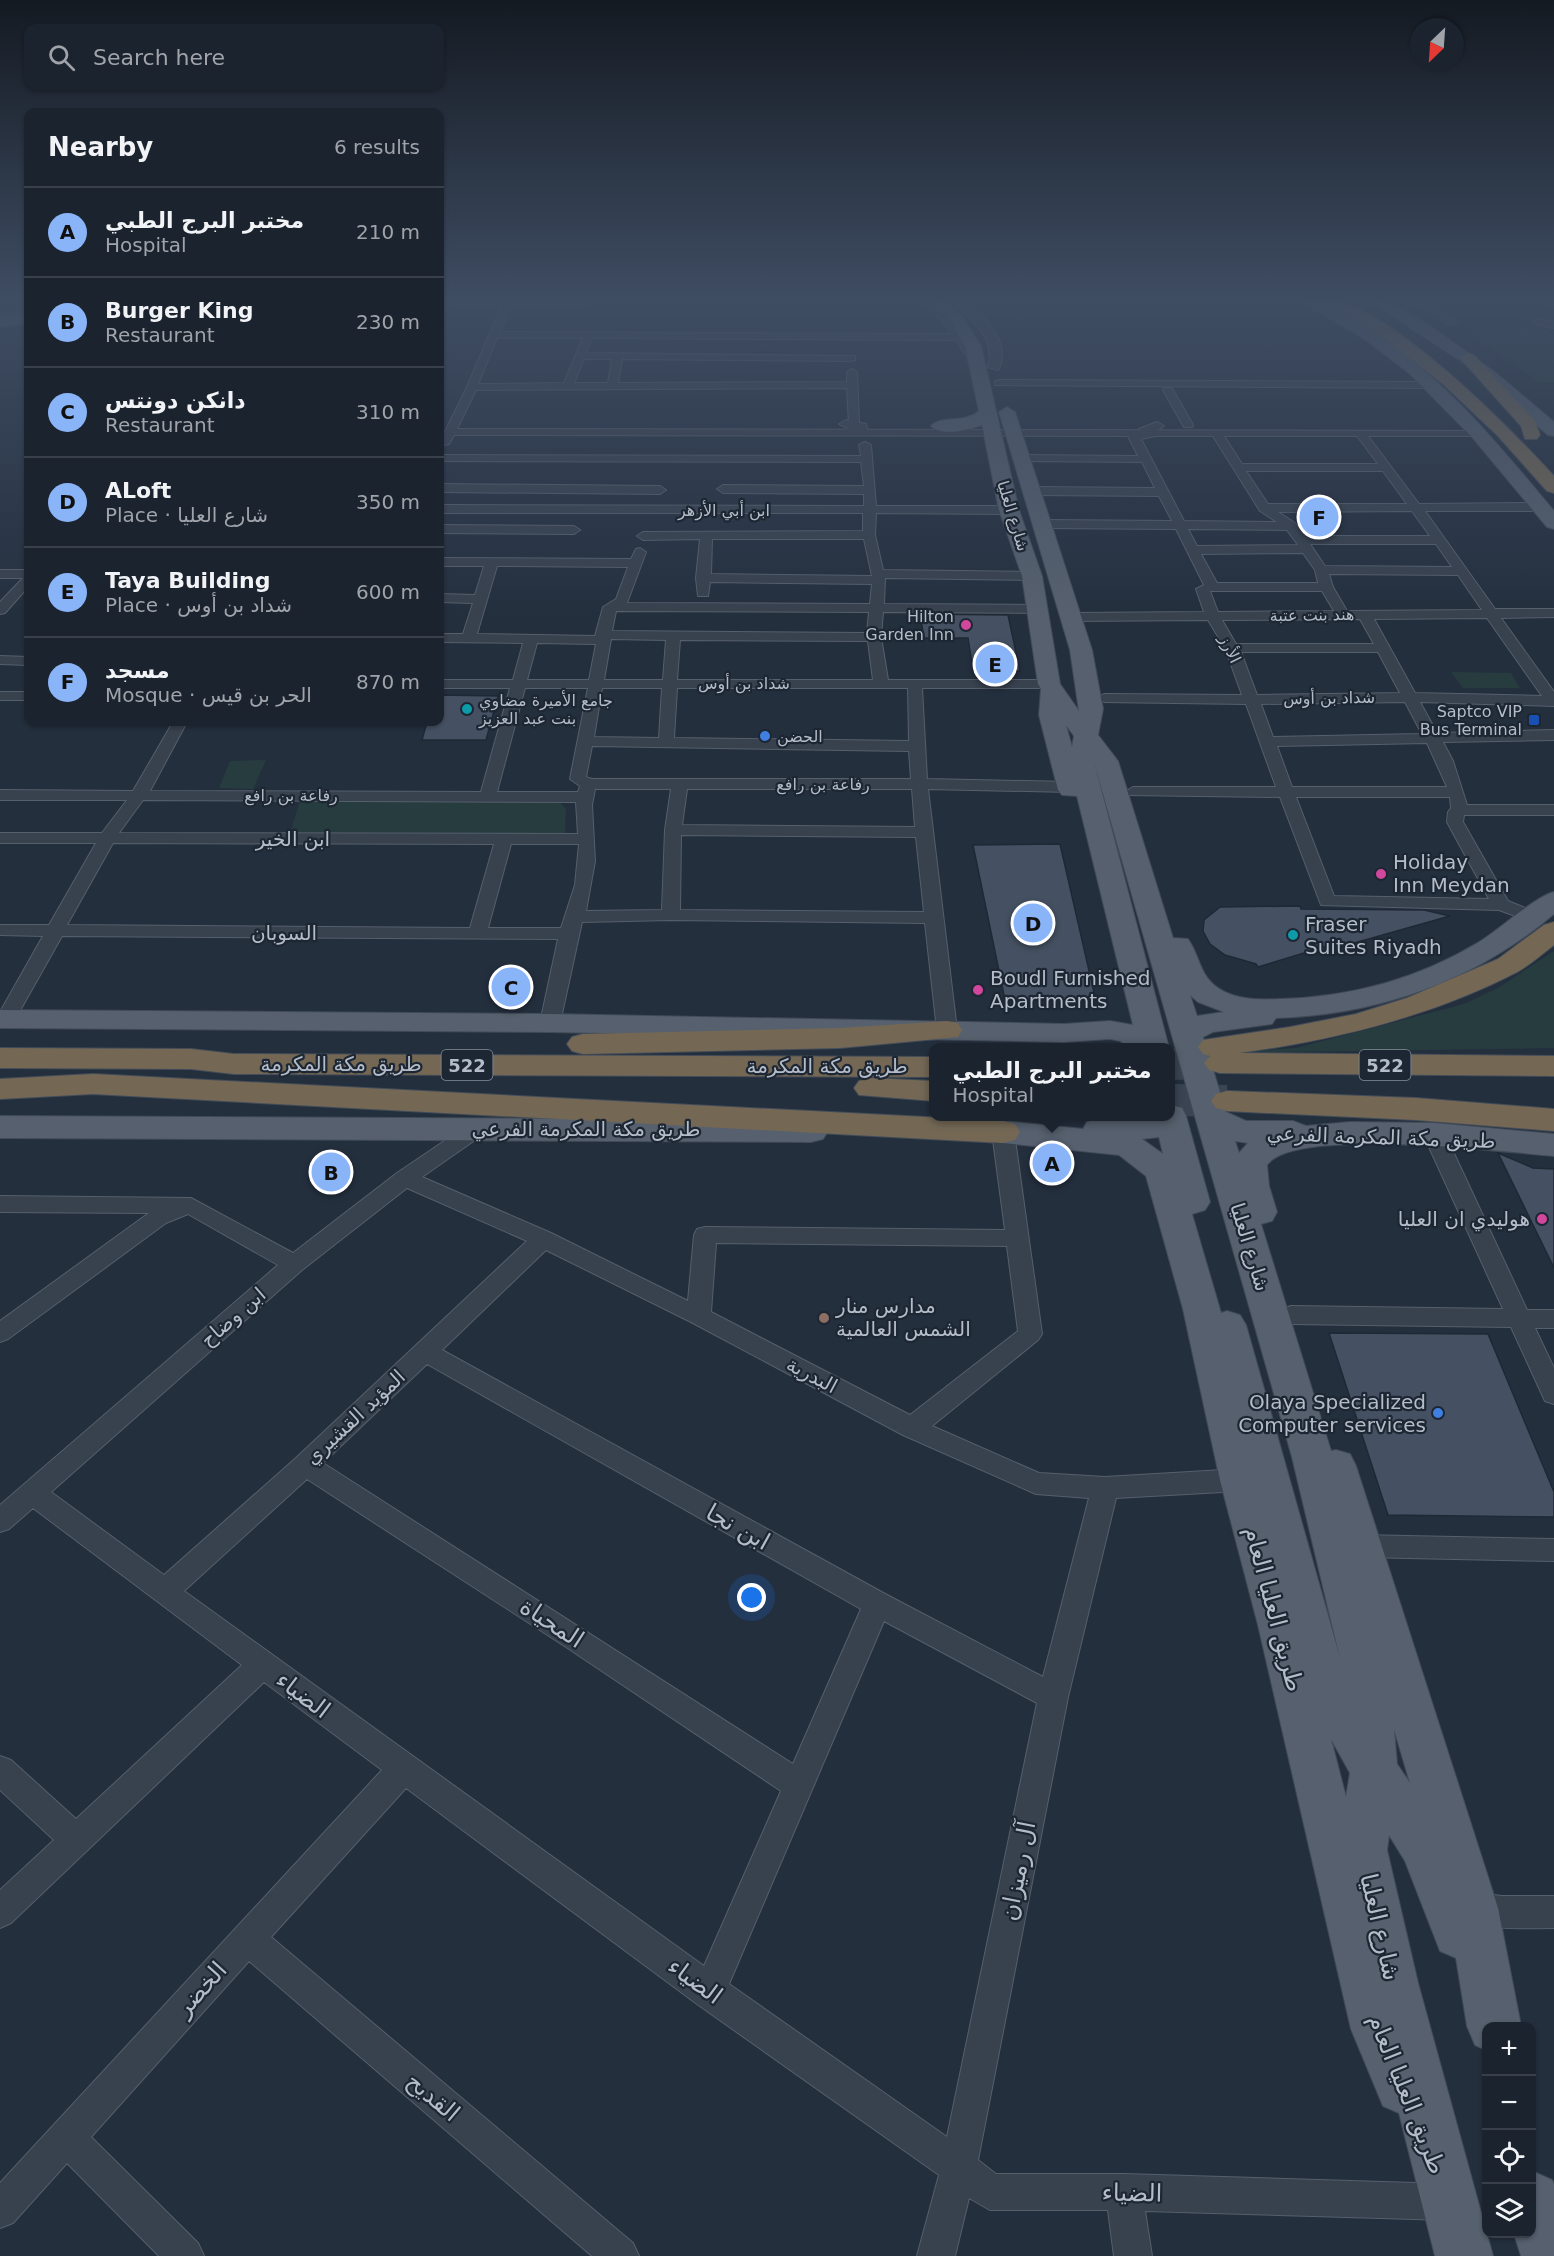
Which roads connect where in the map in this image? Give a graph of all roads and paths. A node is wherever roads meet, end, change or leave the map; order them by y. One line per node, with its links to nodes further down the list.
1 (464, 403): 18 (street)
2 (854, 403): 19 (street)
3 (967, 403): 19 (street)
4 (989, 403): 16 (main road)
5 (993, 403): 40 (main road, شارع العليا)
6 (994, 403): 28 (main road, شارع العليا)
7 (1018, 403): 21 (street)
8 (1176, 403): 15 (street)
9 (1448, 403): 20 (main road)
10 (1460, 403): 26 (highway)
11 (1472, 403): 26 (highway)
12 (1496, 403): 13 (highway)
13 (1510, 403)
14 (1524, 403): 17 (main road)
15 (1188, 425): 20 (street); 21 (street)
16 (940, 426): 19 (street)
17 (1551, 426)
18 (452, 427): 19 (street); 22 (street); 25 (street)
19 (853, 428): 22 (street); 29 (street)
20 (1473, 429): 24 (street); 41 (main road)
21 (1157, 430): 23 (street); 30 (street)
22 (675, 433): 34 (street)
23 (1217, 433): 24 (street); 31 (street)
24 (1360, 433): 32 (street)
25 (444, 443)
26 (1519, 447): 36 (highway)
27 (444, 452): 33 (street)
28 (1021, 458): 30 (street); 40 (main road, شارع العليا)
29 (867, 459): 35 (street); 38 (street)
30 (1144, 459): 39 (street)
31 (1238, 467): 32 (street); 42 (street)
32 (1387, 468): 43 (street)
33 (605, 474): 34 (street); 34 (street); 37 (street)
34 (664, 474): 35 (street); 46 (street)
35 (727, 474): 38 (street); 47 (street)
36 (1554, 487)
37 (444, 488)
38 (870, 490): 48 (street)
39 (1161, 492): 40 (street, ابن أبي الأزهر); 52 (street)
40 (1021, 500): 48 (street, ابن أبي الأزهر); 50 (main road, شارع العليا); 75 (main road, شارع العليا)
41 (1541, 507): 43 (street); 49 (main road)
42 (1263, 508): 43 (street); 51 (street)
43 (1417, 508): 57 (street)
44 (444, 509): 45 (street, ابن أبي الأزهر)
45 (574, 510): 46 (street, ابن أبي الأزهر); 59 (street)
46 (650, 510): 47 (street, ابن أبي الأزهر); 55 (street)
47 (718, 510): 48 (street, ابن أبي الأزهر)
48 (868, 511): 54 (street)
49 (1554, 523)
50 (1042, 524): 52 (street); 75 (main road, شارع العليا)
51 (1291, 526): 52 (street); 58 (street)
52 (1180, 527): 60 (street)
53 (444, 530): 59 (street)
54 (869, 535): 56 (street); 68 (street)
55 (643, 536): 56 (street); 63 (street)
56 (706, 536): 69 (street)
57 (1437, 540): 58 (street); 65 (street)
58 (1304, 545): 60 (street); 64 (street)
59 (572, 546): 62 (street); 63 (street)
60 (1193, 550): 71 (street)
61 (444, 562): 62 (street)
62 (491, 563): 74 (street)
63 (638, 563): 76 (street)
64 (1321, 570): 65 (street); 72 (street)
65 (1459, 571): 81 (street)
66 (0, 574): 67 (street)
67 (24, 574)
68 (878, 577): 69 (street); 75 (street); 78 (street)
69 (703, 578): 77 (street)
70 (24, 584): 79 (street)
71 (1212, 587): 72 (street); 84 (street, الأرز)
72 (1326, 587): 82 (street)
73 (444, 598): 74 (street)
74 (481, 599): 89 (street)
75 (1047, 601): 78 (street, هند بنت عتبة); 84 (street, هند بنت عتبة); 93 (main road, شارع العليا); 101 (main road, شارع العليا)
76 (610, 607): 77 (street, هند بنت عتبة); 85 (street)
77 (702, 608): 78 (street, هند بنت عتبة)
78 (878, 608): 87 (street)
79 (0, 610)
80 (1554, 613): 81 (street, هند بنت عتبة)
81 (1490, 614): 83 (street, هند بنت عتبة); 108 (street)
82 (1343, 615): 83 (street, هند بنت عتبة); 84 (street, هند بنت عتبة)
83 (1365, 615): 92 (street)
84 (1213, 617): 91 (street, الأرز)
85 (604, 635): 86 (street); 90 (street); 102 (street)
86 (673, 637): 87 (street); 96 (street)
87 (874, 637): 100 (street)
88 (444, 638): 89 (street)
89 (469, 638): 90 (street)
90 (531, 639): 99 (street)
91 (1232, 648): 92 (street); 107 (street, الأرز)
92 (1384, 648): 105 (street)
93 (1081, 650): 106 (main road); 111 (main road, شارع العليا)
94 (0, 660): 95 (street)
95 (24, 661)
96 (668, 683): 100 (street, شداد بن أوس); 102 (street, شداد بن أوس); 115 (street)
97 (915, 683): 100 (street, شداد بن أوس); 101 (street, شداد بن أوس); 116 (street)
98 (444, 684): 99 (street, شداد بن أوس)
99 (517, 684): 102 (street, شداد بن أوس); 126 (street)
100 (881, 684)
101 (1049, 684): 111 (main road, شارع العليا); 120 (main road)
102 (596, 685): 113 (street)
103 (0, 696): 104 (street)
104 (24, 696)
105 (1410, 697): 107 (street, شداد بن أوس); 108 (street, شداد بن أوس); 112 (street)
106 (1104, 698): 107 (street, شداد بن أوس); 121 (main road)
107 (1251, 700): 114 (street, الأرز)
108 (1554, 702)
109 (178, 726): 125 (street)
110 (1554, 735): 112 (street)
111 (1086, 736): 150 (main road, شارع العليا); 162 (main road, شارع العليا)
112 (1432, 737): 114 (street); 123 (street)
113 (583, 741): 115 (street); 119 (street)
114 (1268, 742): 122 (street, الأرز)
115 (666, 743): 116 (street)
116 (915, 746): 117 (street)
117 (917, 784): 118 (street, رفاعة بن رافع); 120 (street, رفاعة بن رافع); 130 (street)
118 (680, 785): 119 (street, رفاعة بن رافع); 129 (street)
119 (583, 787): 126 (street, رفاعة بن رافع); 134 (street)
120 (1070, 787): 147 (main road)
121 (1133, 792): 122 (street); 143 (main road)
122 (1285, 792): 123 (street); 135 (street, الأرز)
123 (1457, 792): 127 (street)
124 (0, 795): 125 (street, رفاعة بن رافع)
125 (139, 795): 126 (street, رفاعة بن رافع); 132 (street)
126 (488, 795)
127 (1460, 810): 128 (street); 135 (street)
128 (1554, 810)
129 (673, 830): 130 (street); 136 (street)
130 (925, 832): 138 (street)
131 (0, 838): 132 (street, ابن الخير)
132 (107, 838): 133 (street, ابن الخير); 141 (street)
133 (504, 839): 134 (street, ابن الخير); 142 (street)
134 (587, 839): 139 (street)
135 (1501, 905): 137 (street)
136 (671, 915): 138 (street, السوبان); 139 (street, السوبان)
137 (1547, 916): 143 (main road, طريق مكة المكرمة الفرعي); 162 (highway)
138 (935, 918): 146 (street)
139 (572, 925): 142 (street, السوبان); 145 (street)
140 (0, 930): 141 (street, السوبان)
141 (58, 931): 142 (street, السوبان); 144 (street)
142 (477, 934)
143 (1351, 1002): 162 (main road, طريق مكة المكرمة الفرعي)
144 (3, 1019): 145 (main road)
145 (550, 1023): 146 (main road)
146 (946, 1030): 147 (main road); 148 (main road); 154 (highway)
147 (1064, 1034): 149 (main road)
148 (1102, 1043)
149 (1145, 1043)
150 (1153, 1043)
151 (0, 1053): 153 (main road)
152 (0, 1059): 153 (highway, طريق مكة المكرمة / 522)
153 (34, 1059): 154 (highway, طريق مكة المكرمة / 522)
154 (191, 1059): 159 (highway, طريق مكة المكرمة / 522)
155 (1554, 1061): 157 (highway)
156 (929, 1066): 159 (highway)
157 (1460, 1066): 158 (highway, 522); 162 (highway, 522)
158 (1554, 1066)
159 (865, 1077): 161 (highway, طريق مكة المكرمة / 522); 163 (highway)
160 (0, 1083): 161 (highway, طريق مكة المكرمة / 522)
161 (93, 1084): 164 (highway); 174 (highway)
162 (1202, 1086): 165 (highway, 522); 166 (main road, طريق مكة المكرمة الفرعي); 171 (highway); 175 (main road, طريق مكة المكرمة الفرعي); 204 (main road, شارع العليا)
163 (929, 1088)
164 (0, 1089)
165 (1554, 1089)
166 (1175, 1109)
167 (1554, 1114): 171 (highway)
168 (1554, 1120): 171 (highway)
169 (1083, 1121): 174 (main road)
170 (1161, 1121): 174 (main road, طريق مكة المكرمة الفرعي)
171 (1425, 1121): 175 (main road, طريق مكة المكرمة الفرعي); 176 (main road, طريق مكة المكرمة الفرعي); 186 (street)
172 (0, 1127): 173 (main road, طريق مكة المكرمة الفرعي)
173 (478, 1128): 174 (main road, طريق مكة المكرمة الفرعي); 177 (street, ابن وضاح)
174 (1003, 1132): 180 (street); 192 (main road, طريق العليا العام)
175 (1371, 1133): 183 (main road)
176 (1554, 1144)
177 (405, 1178): 181 (street, البدرية); 182 (street, ابن وضاح)
178 (0, 1204): 179 (street)
179 (191, 1206): 182 (street); 187 (street)
180 (1017, 1238): 184 (street); 190 (street)
181 (543, 1239): 184 (street, البدرية); 188 (street, المؤيد القشيري)
182 (294, 1264): 194 (street, ابن وضاح)
183 (1291, 1315): 186 (street); 196 (main road)
184 (699, 1316): 190 (street, البدرية)
185 (1554, 1319): 186 (street)
186 (1521, 1320): 189 (street)
187 (0, 1333)
188 (425, 1352): 191 (street, المؤيد القشيري); 199 (street, ابن نجا)
189 (1554, 1394)
190 (912, 1428): 193 (street, البدرية)
191 (305, 1465): 198 (street, المؤيد القشيري); 205 (street, المحياة)
192 (1240, 1480): 193 (street, البدرية); 217 (main road, طريق العليا العام)
193 (1105, 1488): 201 (street, آل رميزان)
194 (33, 1493): 195 (street, ابن وضاح); 198 (street, الضياء)
195 (0, 1521)
196 (1360, 1546): 197 (street); 207 (main road)
197 (1554, 1550)
198 (164, 1592): 200 (street, الضياء)
199 (877, 1604): 201 (street, ابن نجا); 205 (street)
200 (262, 1665): 202 (street, الضياء); 206 (street)
201 (1053, 1697): 215 (street, آل رميزان)
202 (403, 1769): 210 (street, الخضر); 211 (street, الضياء)
203 (0, 1770): 206 (street)
204 (1374, 1770): 213 (main road, شارع العليا); 217 (main road, شارع العليا)
205 (798, 1784): 211 (street)
206 (76, 1840): 208 (street)
207 (1473, 1908): 209 (street); 212 (main road)
208 (0, 1912)
209 (1554, 1912)
210 (247, 1938): 214 (street, الخضر); 221 (street, القديح)
211 (709, 1992): 215 (street, الضياء)
212 (1493, 2022)
213 (1482, 2025)
214 (67, 2138): 218 (street, الخضر); 220 (street)
215 (959, 2167): 216 (street, الضياء); 222 (street, آل رميزان)
216 (1124, 2192): 217 (street, الضياء); 223 (street)
217 (1450, 2202): 224 (main road, شارع العليا)
218 (0, 2210)
219 (1536, 2212): 225 (main road)
220 (185, 2256)
221 (620, 2256)
222 (936, 2256)
223 (1133, 2256)
224 (1464, 2256)
225 (1550, 2256)

